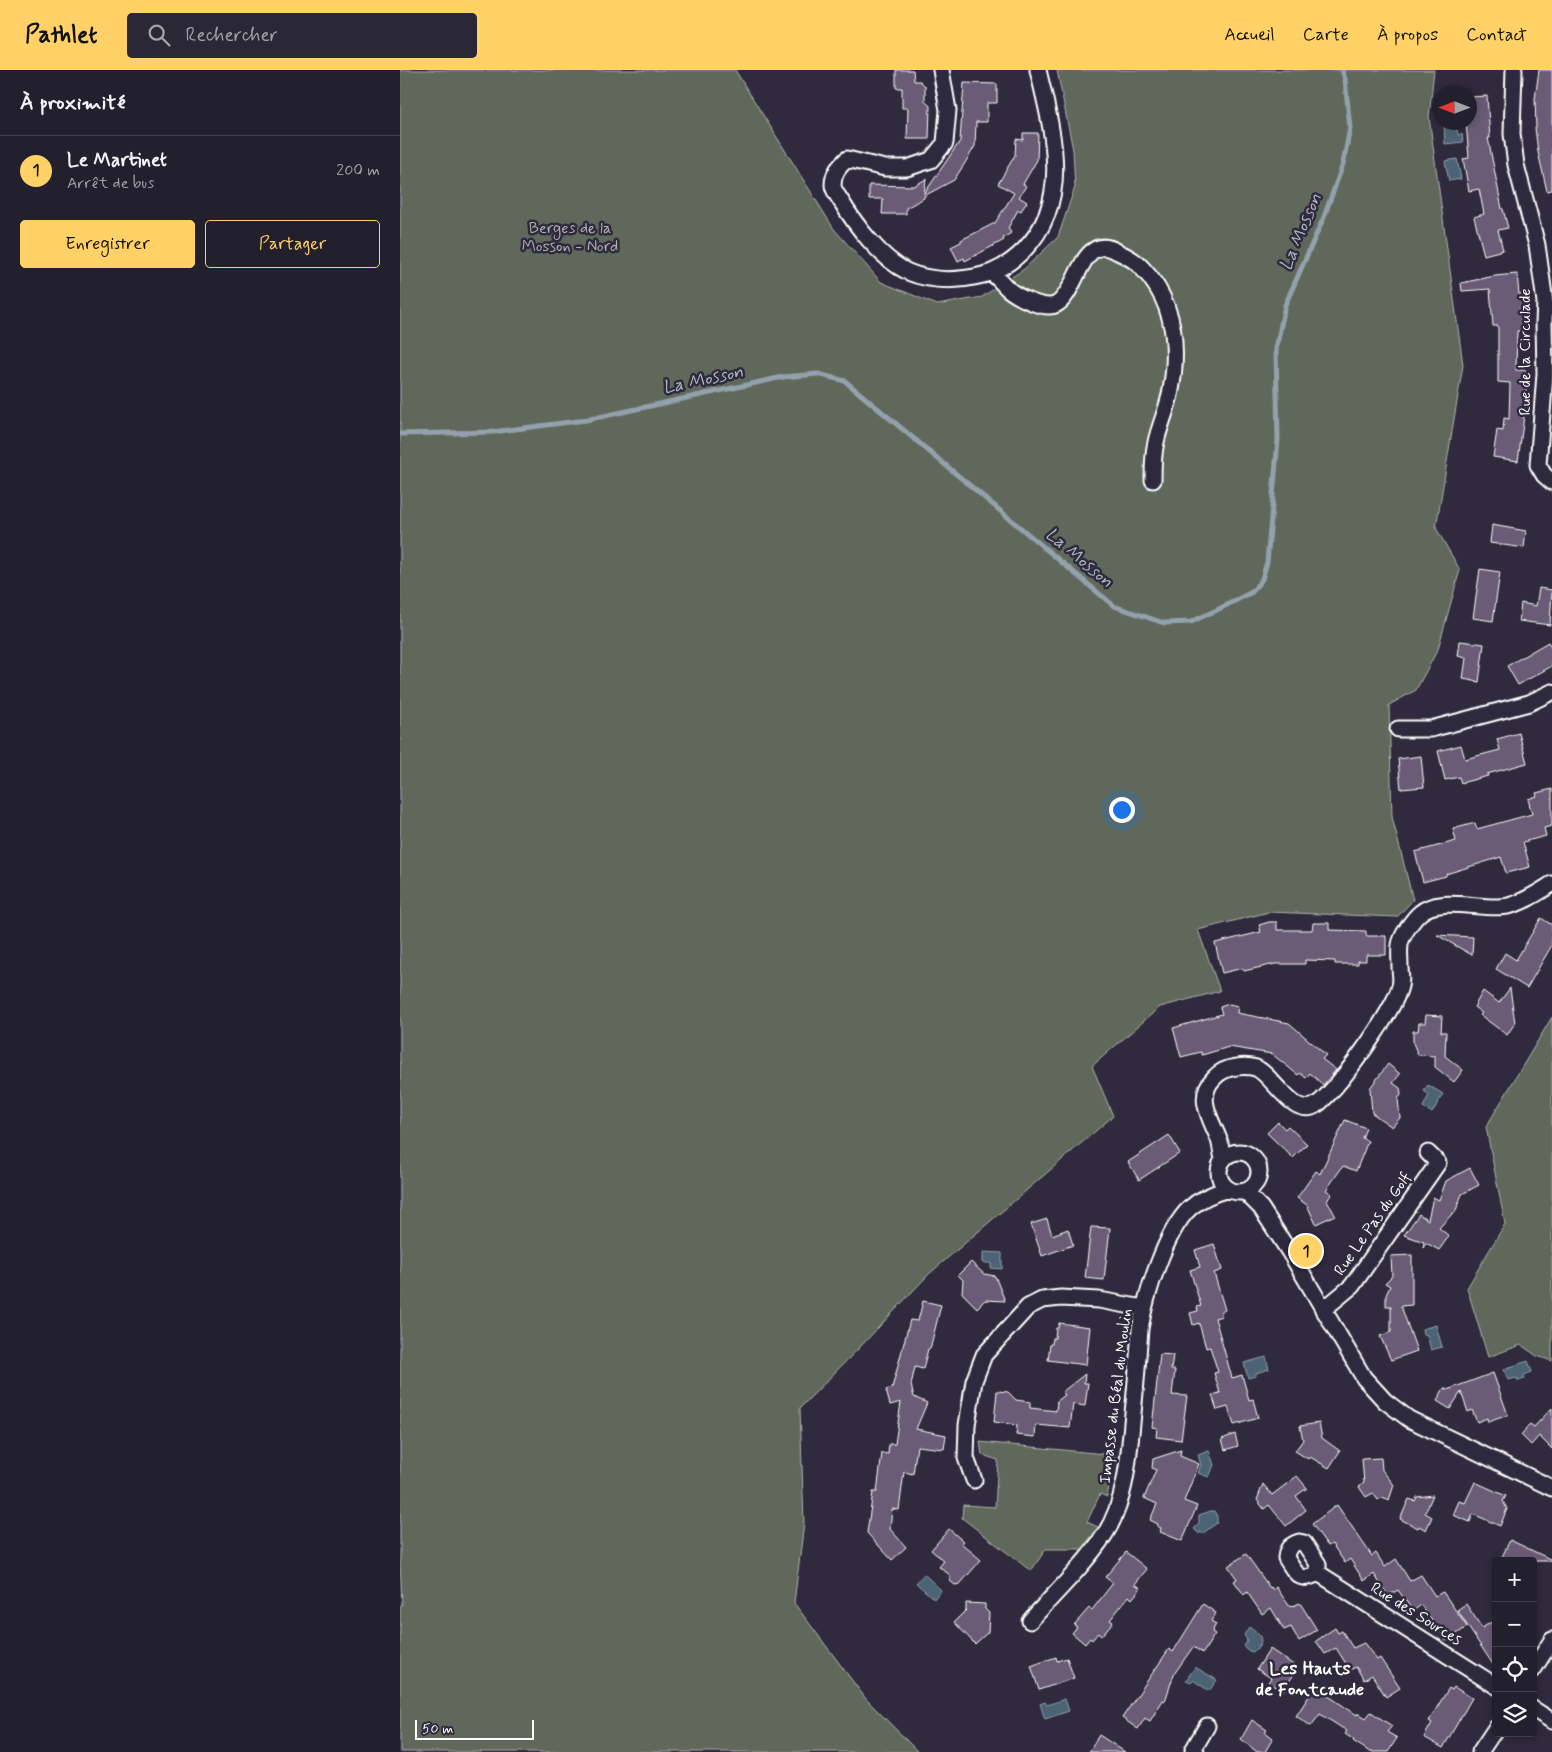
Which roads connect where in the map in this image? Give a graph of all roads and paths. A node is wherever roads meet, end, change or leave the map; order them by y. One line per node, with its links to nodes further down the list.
1 (941, 70): 4 (street)
2 (1038, 70): 4 (street)
3 (1514, 70): 5 (street, Rue de la Circulade)
4 (992, 273): 6 (street)
5 (1549, 313): 7 (street, Rue de la Circulade)
6 (1153, 480)
7 (1552, 482)
8 (1552, 692): 9 (street)
9 (1398, 729)
10 (1552, 884): 12 (street)
11 (1428, 1153): 16 (street, Rue Le Pas du Golf)
12 (1228, 1155): 13 (street); 14 (street)
13 (1224, 1184): 14 (street); 15 (street, Impasse du Béal du Moulin)
14 (1250, 1188): 16 (street)
15 (1144, 1308): 17 (street); 20 (street, Impasse du Béal du Moulin)
16 (1323, 1310): 18 (street)
17 (974, 1480)
18 (1552, 1488)
19 (1318, 1573): 23 (street, Rue des Sources)
20 (1030, 1621)
21 (1552, 1640): 22 (street)
22 (1537, 1664)
23 (1492, 1683)
24 (1537, 1712): 25 (street)
25 (1552, 1721)
26 (1207, 1726): 28 (street)
27 (1492, 1734): 29 (street)
28 (1196, 1752)
29 (1480, 1752)

